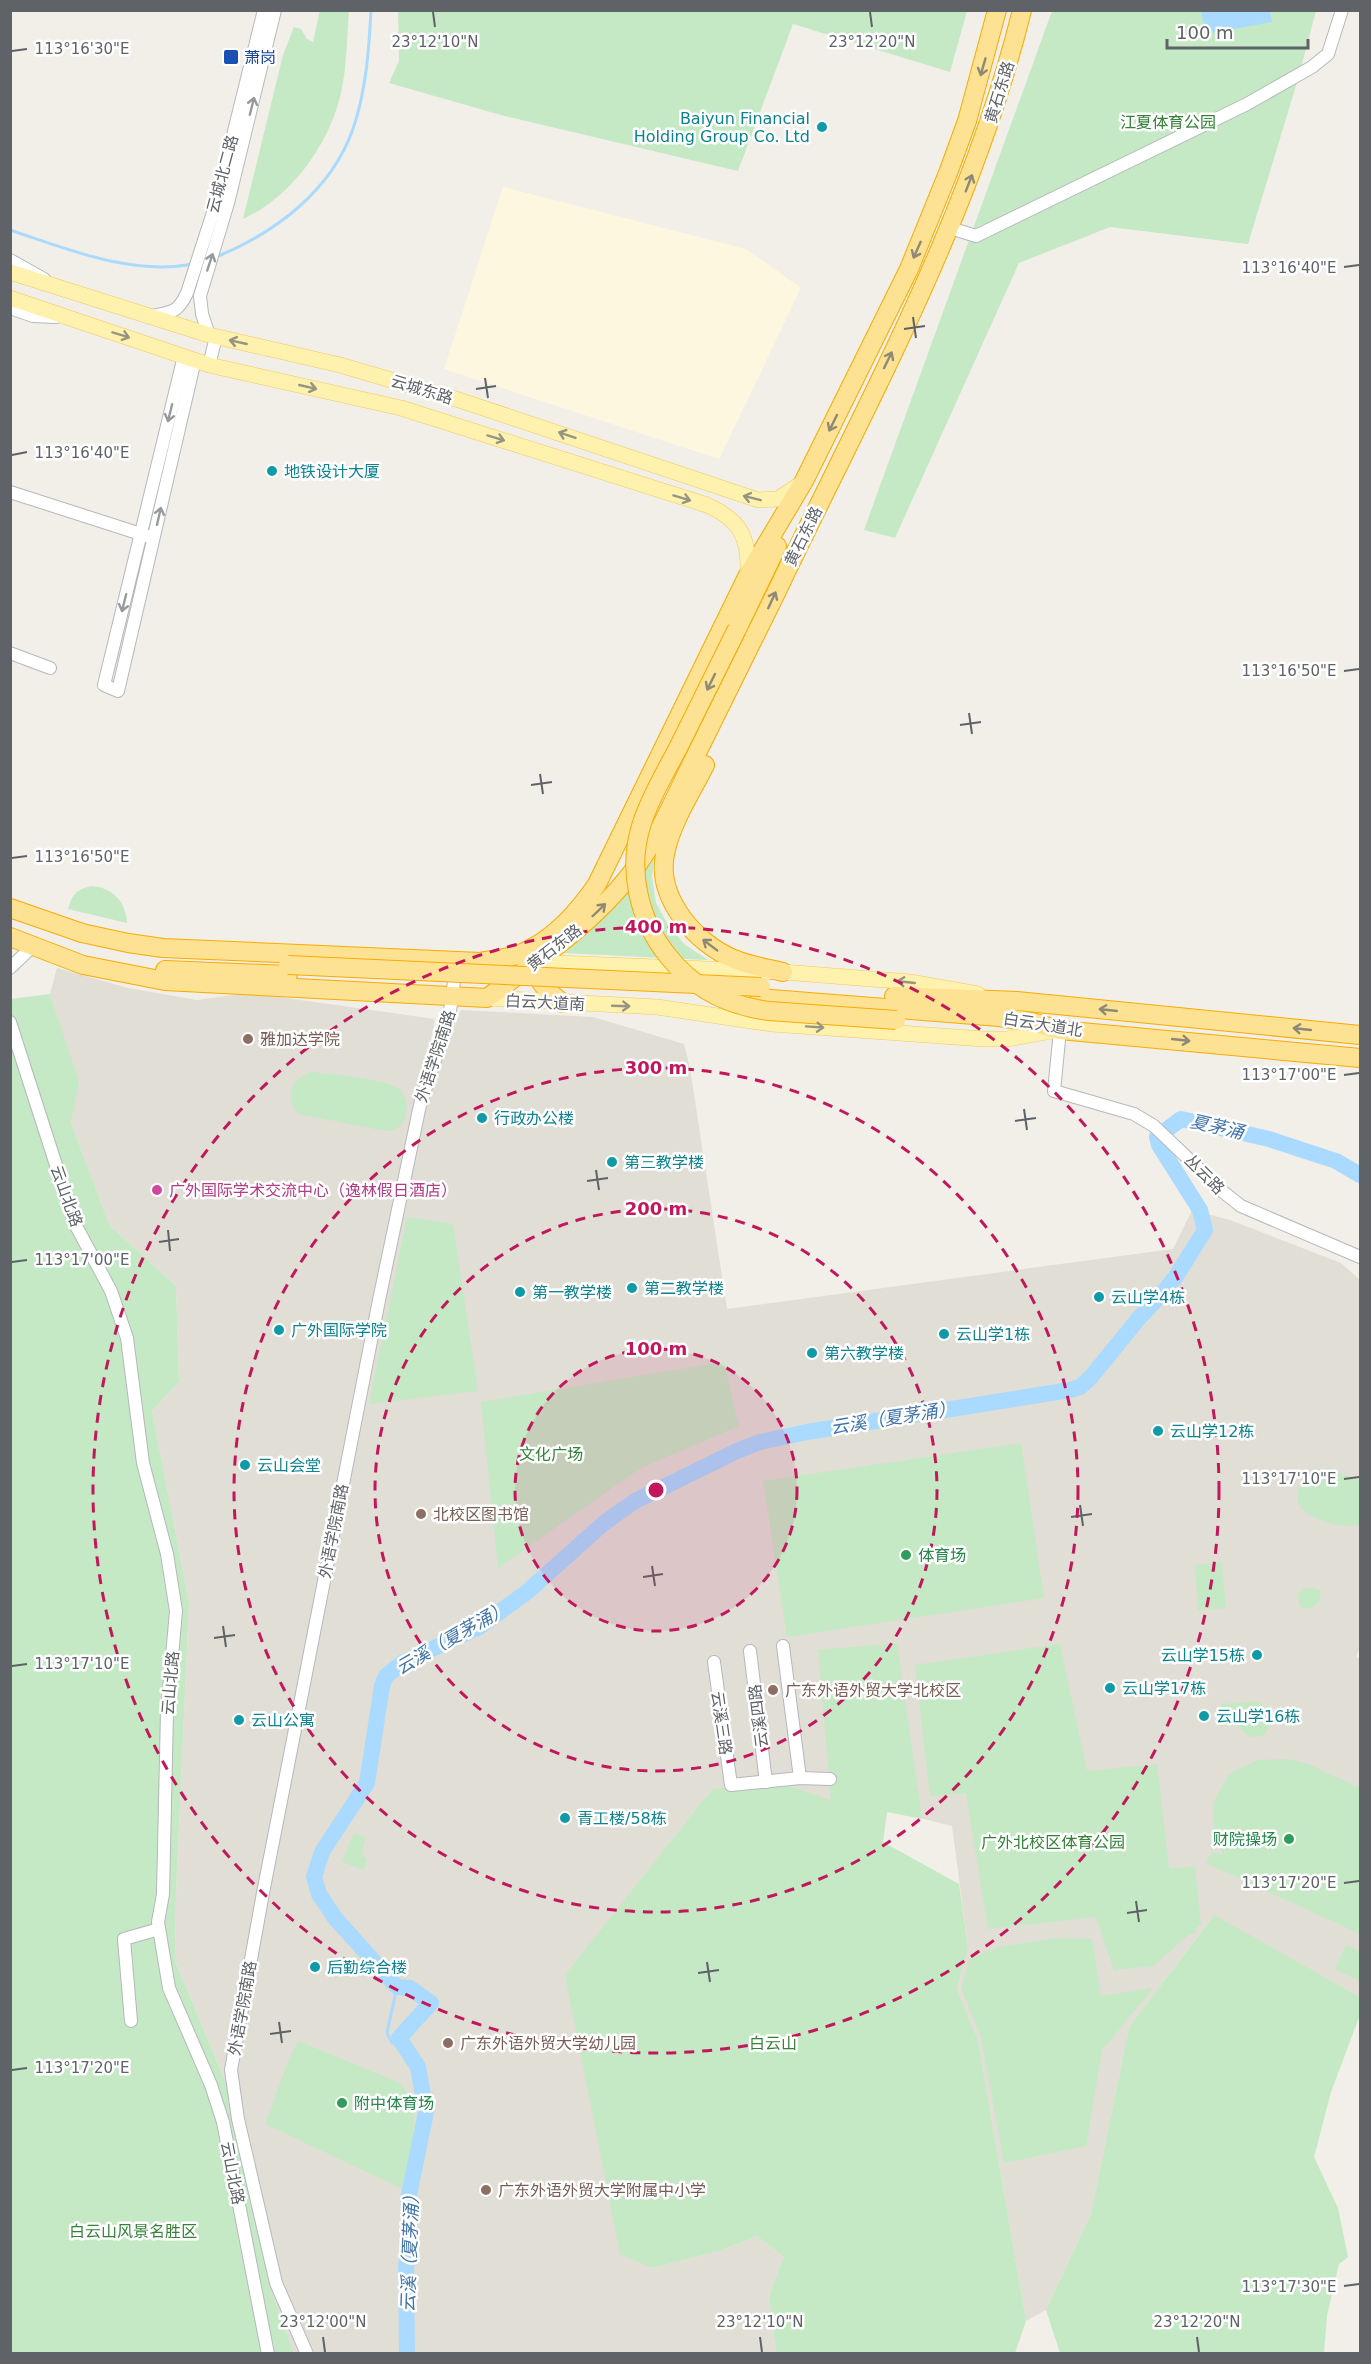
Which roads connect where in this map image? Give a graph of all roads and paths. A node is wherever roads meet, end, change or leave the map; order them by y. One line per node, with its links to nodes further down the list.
1 (264, 10): 6 (street, 云城北二路)
2 (275, 10): 6 (street, 云城北二路, one-way to 2)
3 (998, 10): 18 (highway, 黄石东路, one-way to 18)
4 (1022, 10): 7 (highway, 黄石东路, one-way to 4)
5 (1342, 10): 7 (street)
6 (222, 202): 10 (street, 云城北二路)
7 (950, 228): 26 (highway, 黄石东路, one-way to 7)
8 (10, 260): 11 (street, 云城东路)
9 (10, 272): 11 (main road, 云城东路)
10 (197, 284): 14 (street, 云城北二路); 16 (street, 云城北二路)
11 (66, 291): 14 (main road, 云城东路)
12 (10, 298): 15 (main road, 云城东路)
13 (10, 308): 15 (street, 云城东路)
14 (153, 316): 16 (main road, 云城东路)
15 (65, 317): 17 (main road, 云城东路, one-way to 17)
16 (213, 336): 17 (street); 19 (main road, 云城东路, one-way to 16)
17 (196, 361): 21 (main road, 云城东路, one-way to 21); 22 (street, one-way to 22); 23 (street, one-way to 17)
18 (804, 481): 19 (main road, 云城东路, one-way to 19); 24 (highway, 黄石东路); 48 (highway, one-way to 48, bridge)
19 (713, 484): 21 (street)
20 (10, 492): 22 (street)
21 (707, 506): 24 (main road, 云城东路)
22 (141, 534): 23 (street); 23 (street, one-way to 23)
23 (154, 538)
24 (748, 575): 28 (highway, 黄石东路)
25 (10, 653): 27 (street)
26 (747, 653): 29 (highway, 黄石东路); 41 (highway, one-way to 26)
27 (50, 669)
28 (637, 799): 29 (highway); 33 (highway, 黄石东路)
29 (665, 817): 37 (highway, 黄石东路, one-way to 29)
30 (10, 908): 35 (highway)
31 (10, 916): 40 (highway, 白云大道南)
32 (10, 938): 34 (highway, 白云大道南)
33 (541, 942): 36 (highway, 黄石东路); 37 (highway)
34 (33, 946): 39 (street); 40 (highway, 白云大道南); 43 (highway, 白云大道南)
35 (456, 960): 36 (highway); 43 (street, 外语学院南路)
36 (480, 962): 37 (main road)
37 (536, 962): 38 (main road); 44 (highway, 黄石东路); 46 (highway)
38 (559, 962): 41 (main road); 46 (main road)
39 (10, 968)
40 (288, 970): 42 (highway, 白云大道南, bridge)
41 (783, 972): 45 (main road, one-way to 41)
42 (761, 992): 45 (highway, 白云大道北); 48 (highway, 白云大道北)
43 (453, 996): 44 (highway, 白云大道南); 60 (street, 外语学院南路)
44 (488, 998): 46 (main road, 白云大道南)
45 (1005, 1000): 49 (highway, 白云大道北, one-way to 45)
46 (563, 1003): 48 (main road, 白云大道南, one-way to 48)
47 (10, 1022): 58 (street, 云山北路)
48 (1060, 1030): 50 (highway, 白云大道北, one-way to 50); 51 (street, 丛云路)
49 (1360, 1035)
50 (1360, 1058)
51 (1360, 1257)
52 (783, 1646): 55 (street)
53 (750, 1651): 57 (street, 云溪四路)
54 (714, 1662): 57 (street, 云溪三路)
55 (800, 1778): 56 (street); 57 (street)
56 (830, 1779)
57 (766, 1782)
58 (159, 1929): 59 (street); 61 (street, 云山北路)
59 (131, 2022)
60 (238, 2119): 61 (street); 63 (street, 外语学院南路)
61 (223, 2122): 62 (street, 云山北路)
62 (268, 2354)
63 (307, 2354)

